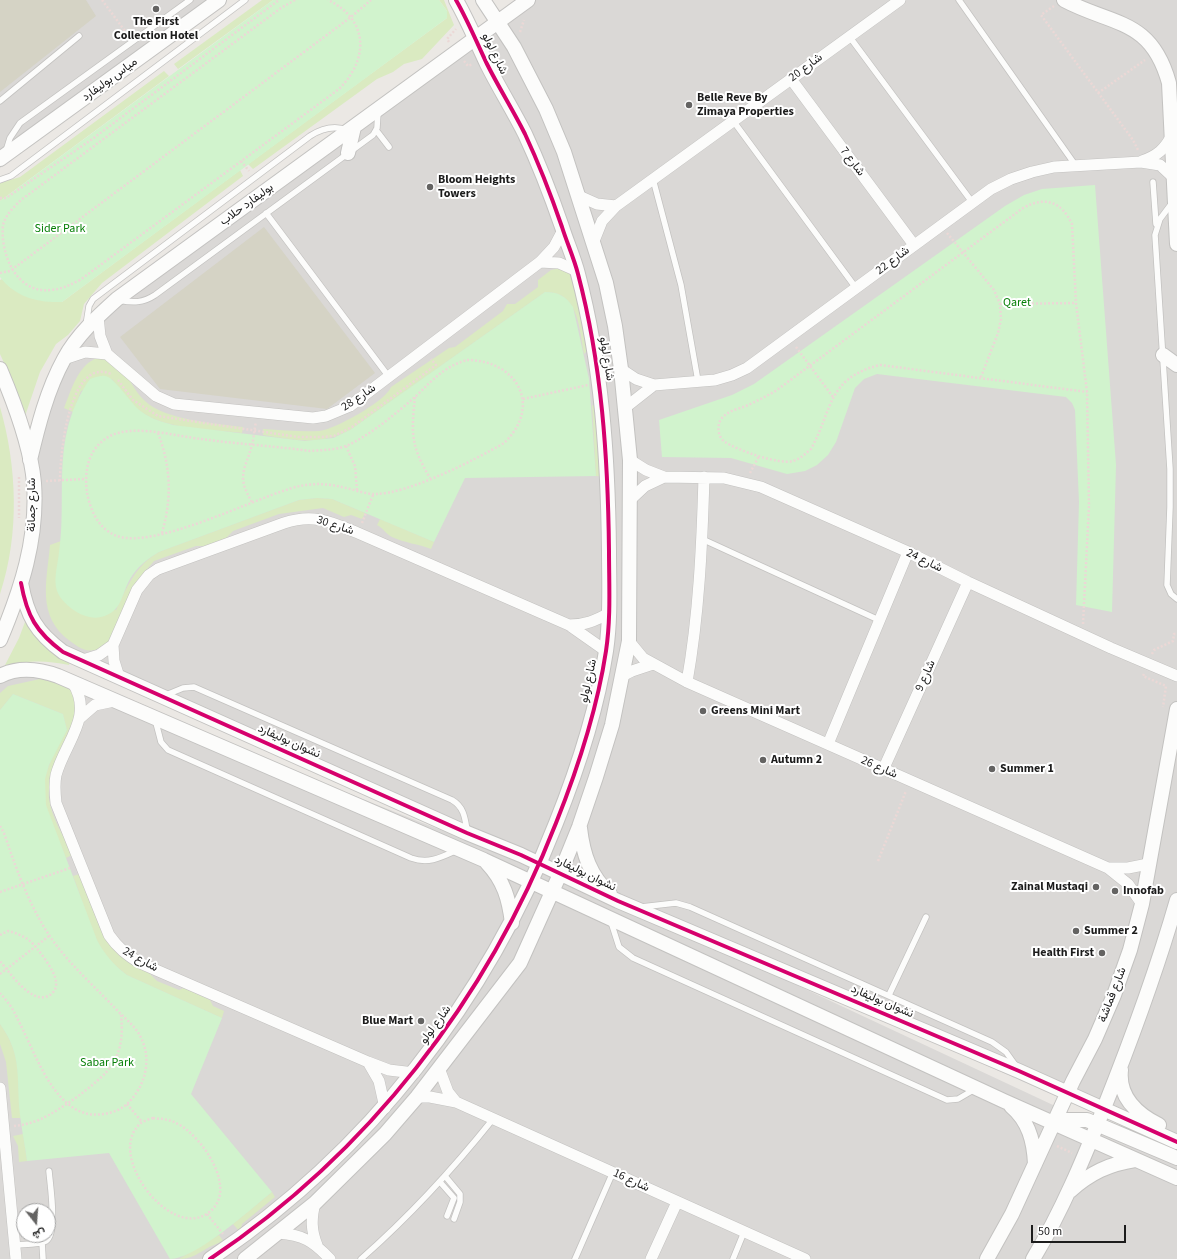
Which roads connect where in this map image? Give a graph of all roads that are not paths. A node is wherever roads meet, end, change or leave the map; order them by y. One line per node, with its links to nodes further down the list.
1 (190, 0): 23 (lane)
2 (219, 0): 23 (street, مياس بوليفارد)
3 (245, 0): 28 (lane)
4 (456, 0): 13 (street, شارع لولو)
5 (483, 0): 10 (street, شارع لولو)
6 (528, 0): 10 (street, بوليفارد حلاب)
7 (900, 0): 12 (street, شارع 20)
8 (959, 0): 25 (lane)
9 (1061, 2): 20 (street)
10 (498, 22): 13 (street, بوليفارد حلاب); 30 (street, شارع لولو)
11 (79, 36): 15 (lane)
12 (849, 36): 14 (street, شارع 20); 32 (lane)
13 (475, 39): 16 (street, بوليفارد حلاب); 36 (street, شارع لولو)
14 (791, 79): 17 (street, شارع 20); 39 (street, شارع 7)
15 (0, 101)
16 (378, 110): 18 (street, بوليفارد حلاب); 19 (lane)
17 (734, 122): 27 (street, شارع 20); 42 (lane)
18 (352, 128): 22 (street); 43 (street, بوليفارد حلاب); 45 (lane)
19 (376, 130): 21 (lane); 22 (lane)
20 (1172, 135): 24 (street, شارع 22); 26 (street)
21 (389, 147)
22 (348, 153): 34 (lane)
23 (2, 158)
24 (1141, 162): 25 (street, شارع 22); 26 (street, شارع 22)
25 (1076, 166): 32 (street, شارع 22)
26 (1174, 178): 31 (street)
27 (653, 179): 33 (street, شارع 20); 53 (lane)
28 (0, 180)
29 (1153, 182): 35 (lane)
30 (579, 196): 33 (street); 38 (street, شارع لولو)
31 (1175, 200): 35 (lane); 37 (street)
32 (972, 202): 39 (street, شارع 22)
33 (616, 206): 38 (street, شارع 20)
34 (266, 213): 43 (lane); 52 (lane)
35 (1157, 227): 47 (lane)
36 (563, 230): 40 (street, شارع 28); 41 (street, شارع لولو)
37 (1177, 237)
38 (594, 241): 51 (street, شارع لولو)
39 (914, 245): 42 (street, شارع 22)
40 (540, 262): 41 (street); 52 (street, شارع 28)
41 (577, 271): 66 (street, شارع لولو)
42 (856, 288): 53 (street, شارع 22)
43 (117, 300): 44 (street, بوليفارد حلاب)
44 (98, 316): 45 (street, بوليفارد حلاب); 46 (street, شارع 28)
45 (86, 329): 48 (street, بوليفارد حلاب)
46 (108, 354): 48 (street); 52 (street, شارع 28)
47 (1163, 355): 49 (street); 65 (lane)
48 (64, 359): 56 (street, بوليفارد حلاب)
49 (1177, 365)
50 (0, 369): 56 (street, شارع جمانة)
51 (621, 369): 54 (street, شارع 22); 55 (street, شارع لولو)
52 (389, 377)
53 (698, 381): 54 (street, شارع 22)
54 (654, 385): 55 (street)
55 (626, 407): 57 (street, شارع لولو)
56 (30, 460): 64 (street, شارع جمانة)
57 (630, 460): 58 (street, شارع 24); 60 (street, شارع لولو)
58 (664, 477): 59 (street, شارع 24); 60 (street, شارع 24)
59 (704, 477): 61 (street); 62 (street, شارع 24)
60 (630, 500): 70 (street, شارع لولو)
61 (702, 539): 67 (lane); 79 (street)
62 (908, 552): 63 (street, شارع 24); 67 (street)
63 (968, 582): 77 (street, شارع 24); 87 (street, شارع 9)
64 (22, 583): 69 (street, شارع جمانة); 73 (street, نشوان بوليفارد)
65 (1177, 599)
66 (609, 614): 68 (street, شارع 30); 72 (street, شارع لولو)
67 (881, 621): 86 (street)
68 (569, 625): 71 (street, شارع 30); 72 (street, شارع 30)
69 (0, 640)
70 (629, 641): 74 (street, شارع 26); 76 (street, شارع لولو)
71 (113, 645): 73 (street); 78 (street, شارع 30)
72 (606, 651): 92 (street, شارع لولو)
73 (83, 660): 78 (street, نشوان بوليفارد)
74 (653, 664): 76 (street); 79 (street, شارع 26)
75 (0, 676): 80 (street)
76 (622, 676): 88 (street, شارع لولو)
77 (1177, 676)
78 (119, 677): 81 (street, نشوان بوليفارد)
79 (687, 682): 86 (street, شارع 26)
80 (73, 683): 82 (street); 84 (street, شارع 24)
81 (163, 696): 89 (street, نشوان بوليفارد); 89 (lane)
82 (114, 701): 84 (street, شارع 24); 85 (street)
83 (1177, 710): 93 (street, شارع قماشة)
84 (80, 718): 107 (street, شارع 24)
85 (155, 719): 90 (street); 90 (lane)
86 (828, 744): 87 (street, شارع 26)
87 (883, 770): 94 (street, شارع 26)
88 (580, 827): 95 (street, شارع لولو); 99 (street)
89 (467, 833): 92 (street, نشوان بوليفارد)
90 (459, 849): 91 (street)
91 (484, 860): 96 (street); 105 (street)
92 (540, 864): 95 (street, نشوان بوليفارد); 96 (street, شارع لولو)
93 (1148, 864): 94 (street, شارع 26); 100 (street, شارع قماشة)
94 (1108, 868): 100 (street, شارع 26)
95 (560, 874): 97 (street, شارع لولو); 99 (street, نشوان بوليفارد)
96 (532, 881): 97 (street); 105 (street, شارع لولو)
97 (553, 891): 102 (street); 109 (street, شارع لولو)
98 (1177, 900): 104 (street)
99 (618, 901): 101 (street, نشوان بوليفارد)
100 (1142, 904): 114 (street, شارع قماشة)
101 (634, 908): 106 (lane); 110 (street, نشوان بوليفارد)
102 (610, 917): 113 (street); 113 (lane)
103 (926, 917): 106 (lane)
104 (1174, 920): 108 (street)
105 (512, 923): 111 (street, شارع لولو)
106 (889, 995): 110 (lane)
107 (368, 1062): 111 (street, شارع 24); 118 (street)
108 (1122, 1065): 119 (street); 123 (street)
109 (439, 1068): 115 (street, شارع لولو); 117 (street)
110 (1019, 1071): 114 (street, نشوان بوليفارد)
111 (414, 1073): 118 (street, شارع لولو)
112 (0, 1088): 144 (street)
113 (977, 1088): 116 (street)
114 (1068, 1094): 119 (street, نشوان بوليفارد); 121 (street, شارع قماشة)
115 (417, 1097): 117 (street, شارع 16); 137 (street, شارع لولو)
116 (1004, 1101): 121 (street); 128 (street)
117 (456, 1102): 120 (street, شارع 16)
118 (385, 1108): 145 (street, شارع لولو)
119 (1103, 1110): 122 (street); 125 (street, نشوان بوليفارد)
120 (493, 1119): 130 (street, شارع 16); 131 (lane)
121 (1054, 1123): 122 (street); 124 (street); 128 (street, شارع قماشة)
122 (1098, 1123): 124 (street); 126 (street)
123 (1177, 1139)
124 (1091, 1140): 127 (street); 134 (street)
125 (1177, 1142)
126 (1177, 1158)
127 (1135, 1160): 132 (street); 134 (street)
128 (1035, 1166): 158 (street, شارع قماشة)
129 (49, 1171): 136 (lane)
130 (613, 1172): 135 (street, شارع 16); 154 (lane)
131 (445, 1176): 133 (lane); 139 (lane)
132 (1177, 1178)
133 (440, 1182): 138 (lane); 153 (lane)
134 (1068, 1192): 159 (street)
135 (677, 1202): 140 (street, شارع 16); 155 (street)
136 (51, 1203)
137 (315, 1203): 141 (street, شارع لولو); 146 (street)
138 (447, 1216)
139 (454, 1218)
140 (744, 1232): 156 (lane); 157 (street, شارع 16)
141 (279, 1233): 146 (street); 151 (street, شارع لولو)
142 (33, 1243): 144 (lane)
143 (42, 1243): 148 (lane)
144 (15, 1245): 147 (street)
145 (231, 1245): 149 (street, شارع لولو); 150 (street)
146 (317, 1245): 152 (street)
147 (16, 1259)
148 (43, 1259)
149 (210, 1259)
150 (241, 1259)
151 (245, 1259)
152 (330, 1259)
153 (361, 1259)
154 (575, 1259)
155 (651, 1259)
156 (733, 1259)
157 (805, 1259)
158 (987, 1259)
159 (1033, 1259)

